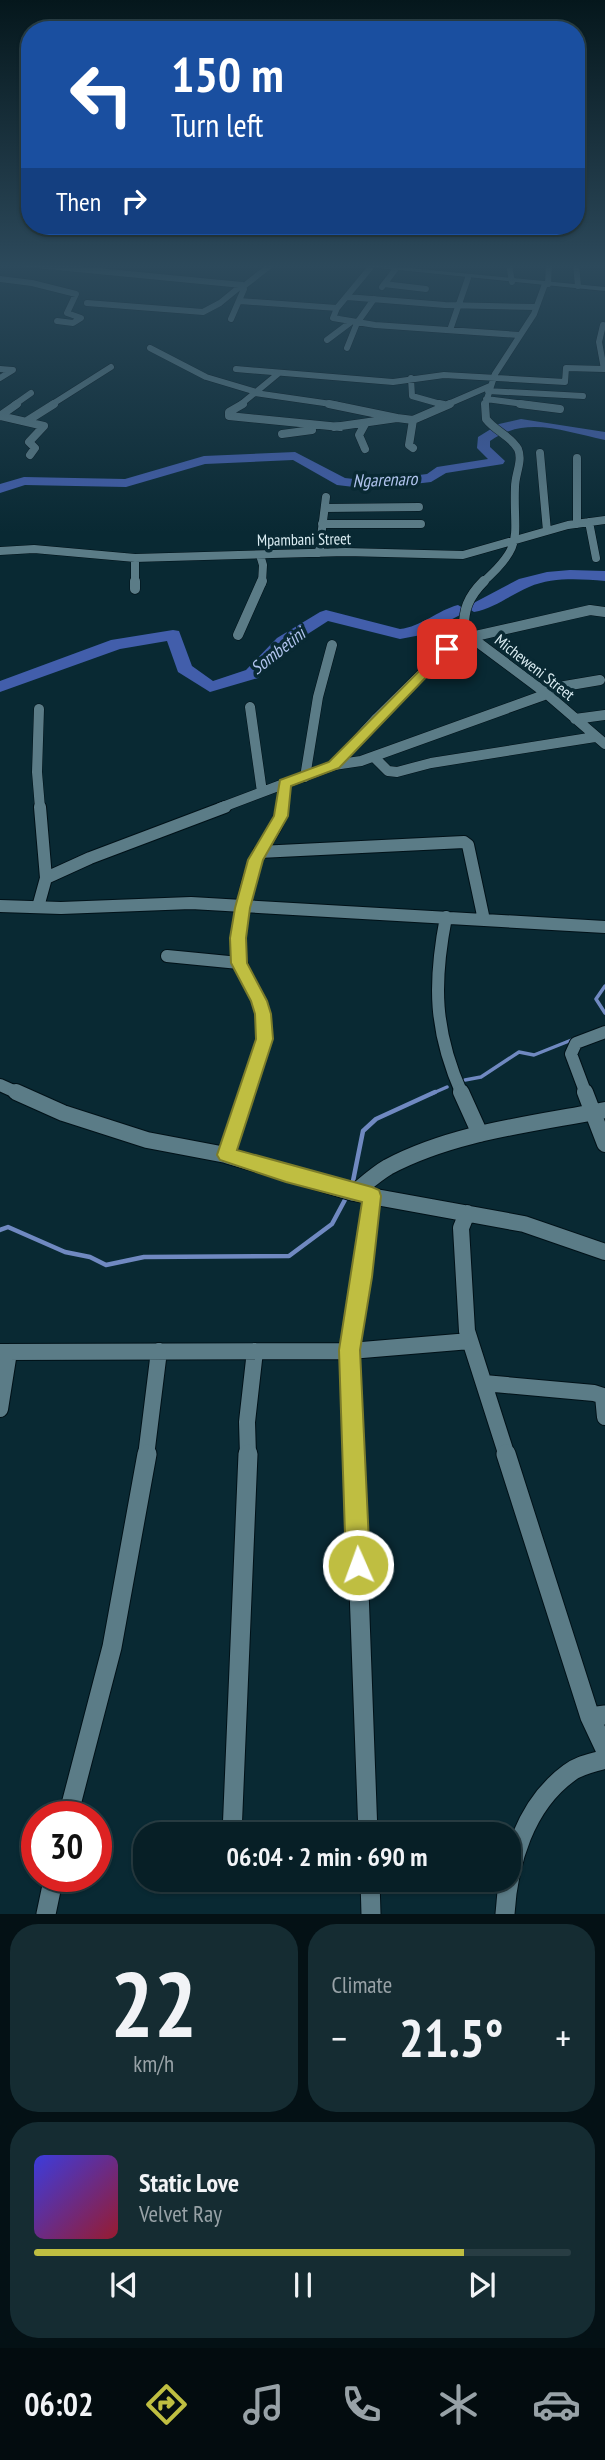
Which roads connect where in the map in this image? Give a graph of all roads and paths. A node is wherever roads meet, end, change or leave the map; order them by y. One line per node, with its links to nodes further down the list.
1 (160, 353): 13 (street)
2 (508, 353): 9 (street)
3 (601, 353): 9 (street)
4 (111, 367): 20 (street)
5 (0, 369): 10 (street)
6 (236, 369): 7 (street)
7 (279, 373): 8 (street); 13 (street)
8 (411, 378): 9 (street); 15 (street)
9 (494, 378): 11 (street)
10 (0, 379)
11 (488, 392): 14 (street); 15 (street); 16 (street); 24 (street)
12 (31, 393): 17 (street)
13 (256, 393): 18 (street); 22 (street)
14 (583, 396)
15 (444, 405): 19 (street)
16 (560, 409)
17 (1, 417): 20 (street)
18 (397, 418): 19 (street); 21 (street)
19 (413, 420): 25 (street)
20 (27, 421): 28 (street)
21 (365, 424): 22 (street); 26 (street)
22 (340, 427): 23 (street)
23 (282, 434)
24 (506, 435): 39 (street)
25 (413, 448)
26 (365, 449)
27 (540, 453): 38 (street)
28 (30, 455)
29 (578, 458): 37 (street)
30 (326, 497): 32 (street)
31 (419, 507): 32 (street)
32 (325, 508): 35 (street)
33 (605, 520): 34 (street, Mpambani Street)
34 (589, 522): 37 (street, Mpambani Street); 44 (street)
35 (322, 524): 36 (street); 41 (street)
36 (421, 524)
37 (577, 524): 38 (street, Mpambani Street)
38 (547, 531): 39 (street, Mpambani Street)
39 (516, 542): 41 (street, Mpambani Street); 47 (street)
40 (0, 551): 43 (street, Mpambani Street)
41 (319, 554): 42 (street, Mpambani Street)
42 (260, 555): 43 (street, Mpambani Street); 48 (street)
43 (135, 558): 45 (street)
44 (596, 558)
45 (135, 589)
46 (605, 612): 47 (street)
47 (468, 634): 51 (street, Micheweni Street); 59 (street)
48 (239, 635)
49 (332, 645): 60 (street)
50 (600, 680): 51 (street)
51 (544, 692): 55 (street, Micheweni Street); 58 (street)
52 (250, 707): 62 (street)
53 (39, 709): 64 (street)
54 (605, 715): 55 (street)
55 (575, 719): 56 (street, Micheweni Street)
56 (595, 737): 57 (street, Micheweni Street); 58 (street)
57 (605, 744)
58 (374, 757): 59 (street)
59 (334, 765): 60 (street)
60 (305, 777): 61 (street)
61 (285, 783): 62 (street); 63 (street)
62 (262, 792): 64 (street)
63 (259, 852): 67 (street); 69 (street)
64 (46, 878): 66 (street)
65 (0, 906): 66 (street)
66 (38, 907): 67 (street)
67 (242, 908): 68 (street); 72 (street)
68 (446, 917): 69 (street); 76 (street)
69 (484, 920): 70 (street)
70 (605, 927)
71 (167, 956): 72 (street)
72 (239, 963): 78 (street)
73 (605, 1032): 75 (street)
74 (0, 1085): 78 (street)
75 (600, 1111): 76 (street); 77 (street)
76 (480, 1134): 79 (street)
77 (605, 1144)
78 (226, 1155): 79 (street)
79 (349, 1191): 80 (street)
80 (372, 1196): 81 (street); 84 (street)
81 (474, 1214): 82 (street); 83 (street)
82 (605, 1252)
83 (470, 1341): 84 (street); 88 (street)
84 (350, 1350): 86 (street); 96 (street)
85 (159, 1351): 86 (street); 87 (street); 94 (street)
86 (255, 1351): 95 (street)
87 (4, 1352): 89 (street)
88 (484, 1383): 90 (street); 91 (street)
89 (0, 1409)
90 (605, 1417)
91 (598, 1716): 92 (street)
92 (605, 1749)
93 (605, 1759): 101 (street)
94 (72, 1801)
95 (233, 1822)
96 (368, 1822)
97 (51, 1892): 99 (street)
98 (370, 1892): 100 (street)
99 (46, 1914)
100 (371, 1914)
101 (505, 1914)

